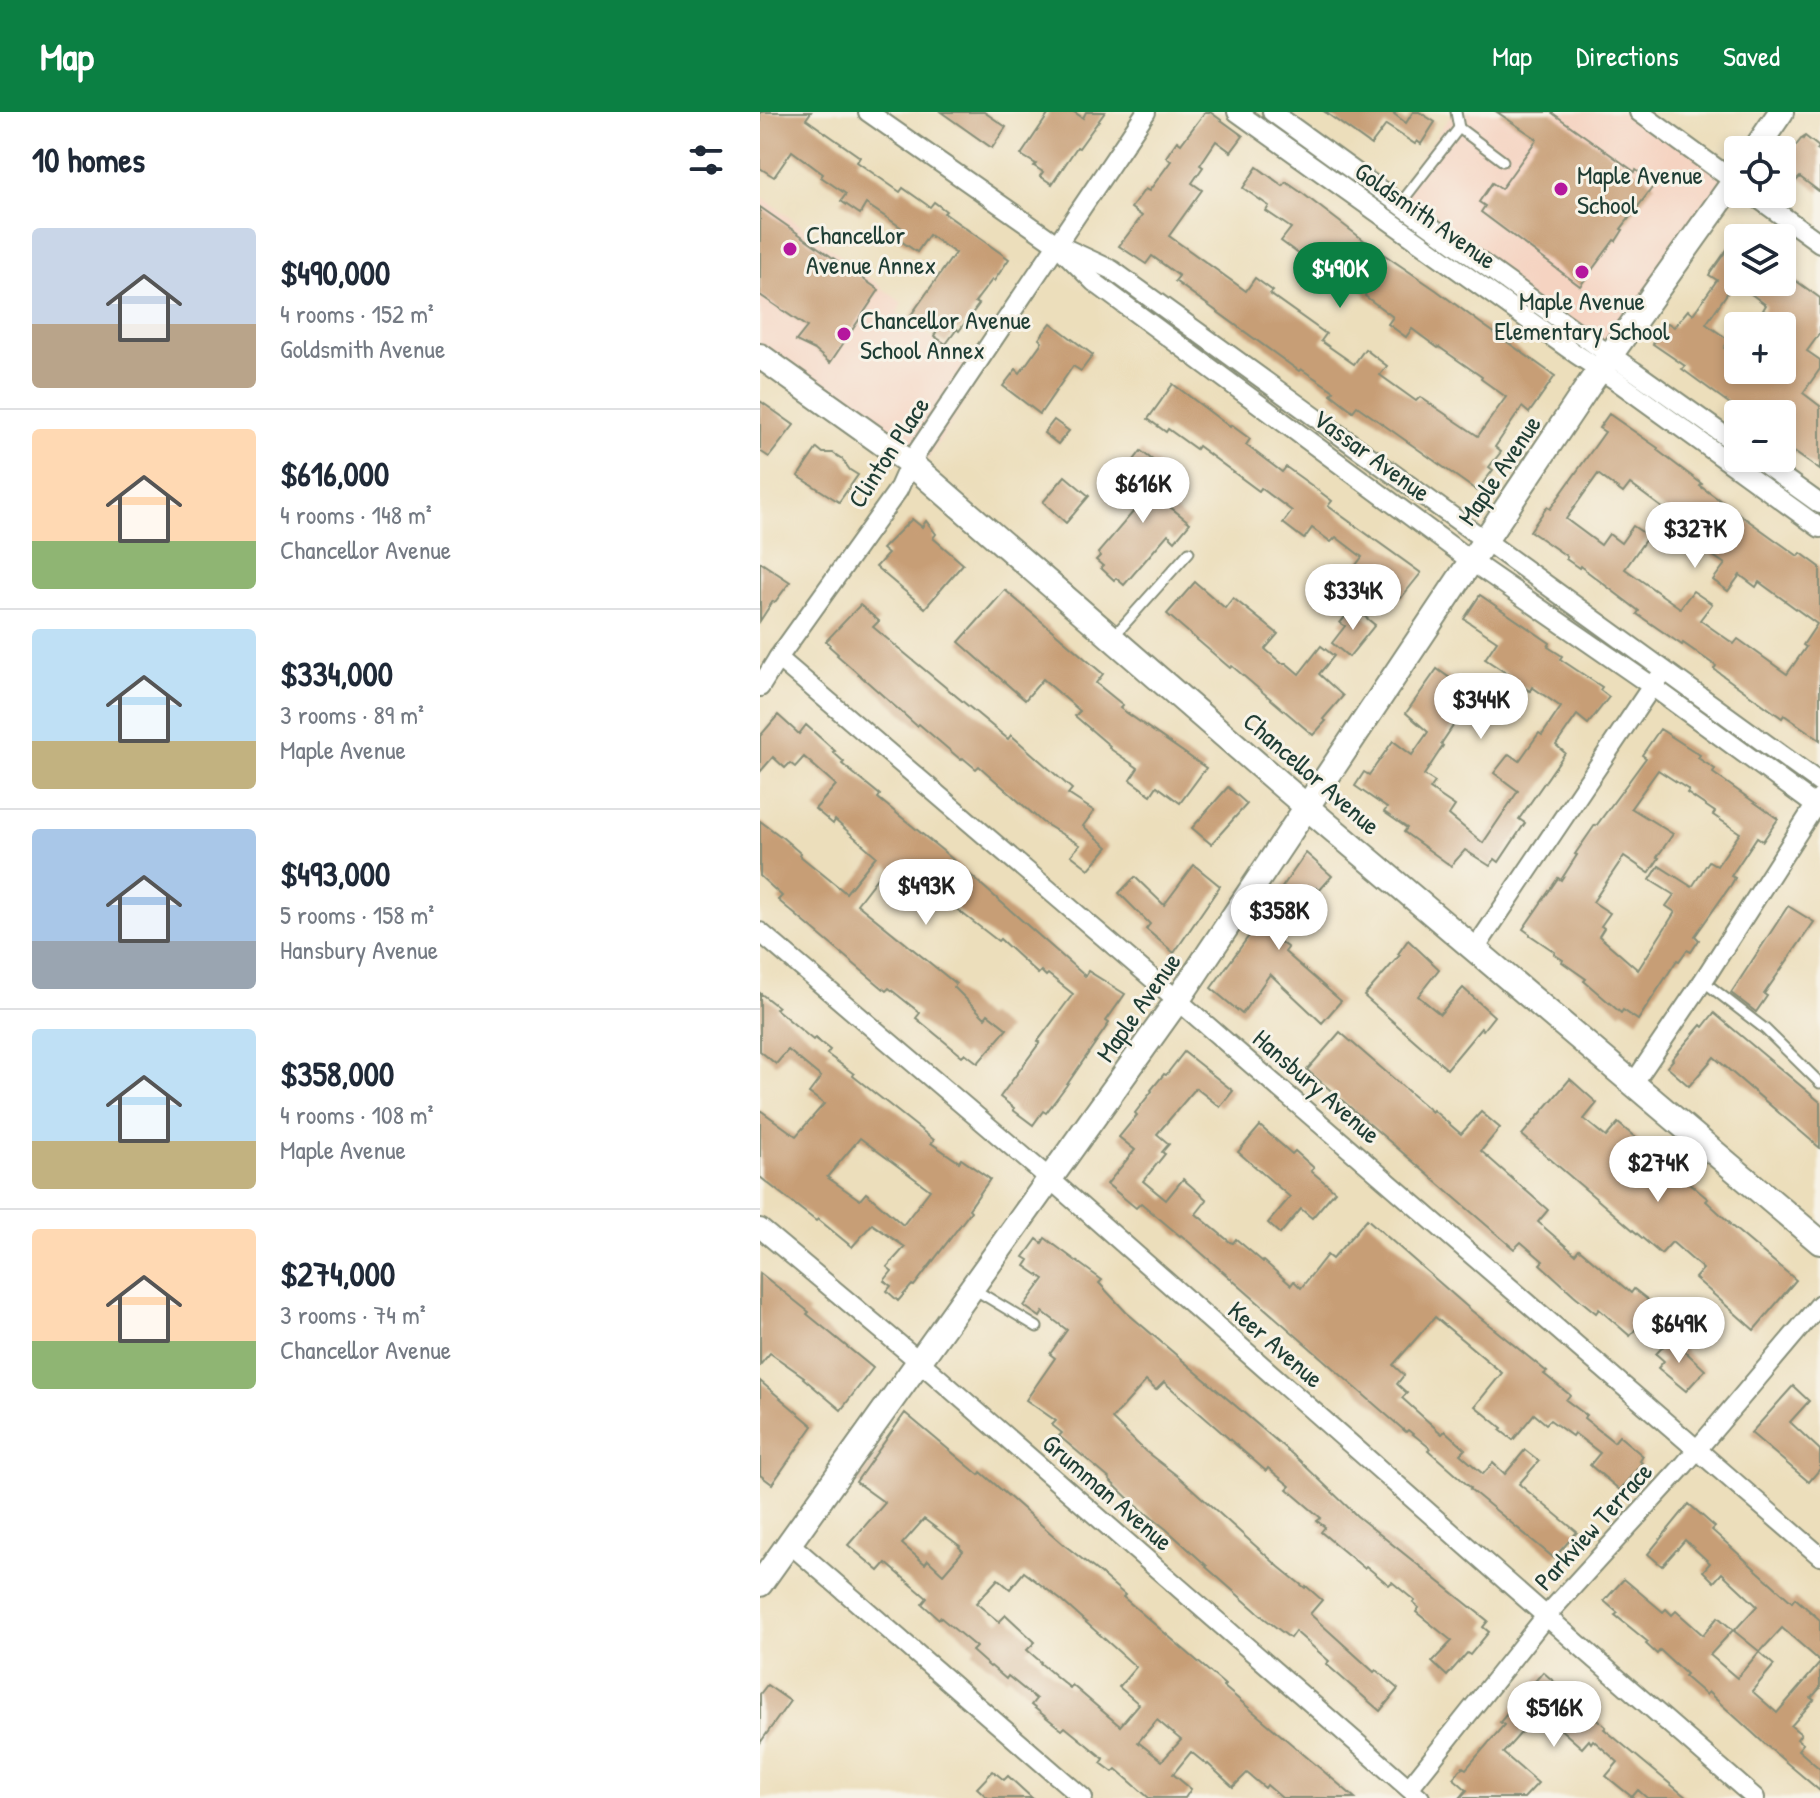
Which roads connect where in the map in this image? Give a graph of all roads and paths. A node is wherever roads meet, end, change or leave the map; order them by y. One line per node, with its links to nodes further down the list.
1 (868, 112): 17 (street, Vassar Avenue)
2 (1146, 112): 17 (street, Clinton Place)
3 (1237, 112): 15 (street, Goldsmith Avenue)
4 (1272, 112): 12 (street, Goldsmith Avenue)
5 (1456, 112): 8 (lane)
6 (1639, 112): 11 (street)
7 (1781, 112): 9 (street)
8 (1459, 128): 10 (lane); 12 (lane)
9 (1765, 136)
10 (1503, 161)
11 (1724, 172)
12 (1400, 204): 15 (lane); 19 (street, Goldsmith Avenue)
13 (1724, 206): 19 (street, Maple Avenue)
14 (1773, 208): 16 (street)
15 (1388, 220): 19 (street, Goldsmith Avenue)
16 (1820, 243)
17 (1058, 245): 20 (street, Vassar Avenue); 21 (street, Vassar Avenue); 23 (street, Clinton Place)
18 (760, 356): 23 (street, Chancellor Avenue)
19 (1605, 362): 22 (street, Goldsmith Avenue); 26 (street, Goldsmith Avenue); 27 (street, Maple Avenue)
20 (1277, 390): 21 (street); 27 (street, Vassar Avenue)
21 (1263, 407): 27 (street, Vassar Avenue)
22 (1724, 436)
23 (910, 463): 29 (street, Chancellor Avenue); 30 (street, Clinton Place)
24 (1775, 472): 25 (street)
25 (1820, 504)
26 (1820, 528)
27 (1478, 551): 31 (street, Vassar Avenue); 32 (street, Vassar Avenue); 35 (street, Maple Avenue)
28 (1189, 552): 29 (lane)
29 (1113, 637): 35 (street, Chancellor Avenue)
30 (767, 670): 39 (street, Hansbury Avenue)
31 (1667, 671): 32 (street); 33 (street, Vassar Avenue)
32 (1652, 686): 34 (street, Vassar Avenue); 37 (street)
33 (1820, 783)
34 (1818, 804): 38 (street)
35 (1307, 807): 37 (street, Chancellor Avenue); 39 (street, Maple Avenue)
36 (760, 932): 42 (street, Keer Avenue)
37 (1475, 949): 41 (street, Chancellor Avenue)
38 (1703, 981): 40 (lane); 41 (street)
39 (1177, 1001): 42 (street, Maple Avenue); 49 (street, Hansbury Avenue)
40 (1820, 1083)
41 (1633, 1084): 44 (street, Chancellor Avenue)
42 (1050, 1179): 45 (street, Maple Avenue); 53 (street, Keer Avenue)
43 (760, 1228): 48 (street, Grumman Avenue)
44 (1820, 1242)
45 (972, 1288): 47 (lane); 48 (street, Maple Avenue)
46 (1820, 1304): 49 (street, Parkview Terrace)
47 (1037, 1327)
48 (920, 1362): 50 (street, Maple Avenue); 54 (street, Grumman Avenue)
49 (1697, 1449): 51 (street, Hansbury Avenue); 53 (street, Parkview Terrace)
50 (789, 1543): 52 (street, Maple Avenue); 55 (street)
51 (1820, 1556)
52 (760, 1584)
53 (1546, 1616): 54 (street, Parkview Terrace); 56 (street, Keer Avenue)
54 (1415, 1793)
55 (1083, 1798)
56 (1755, 1798)

